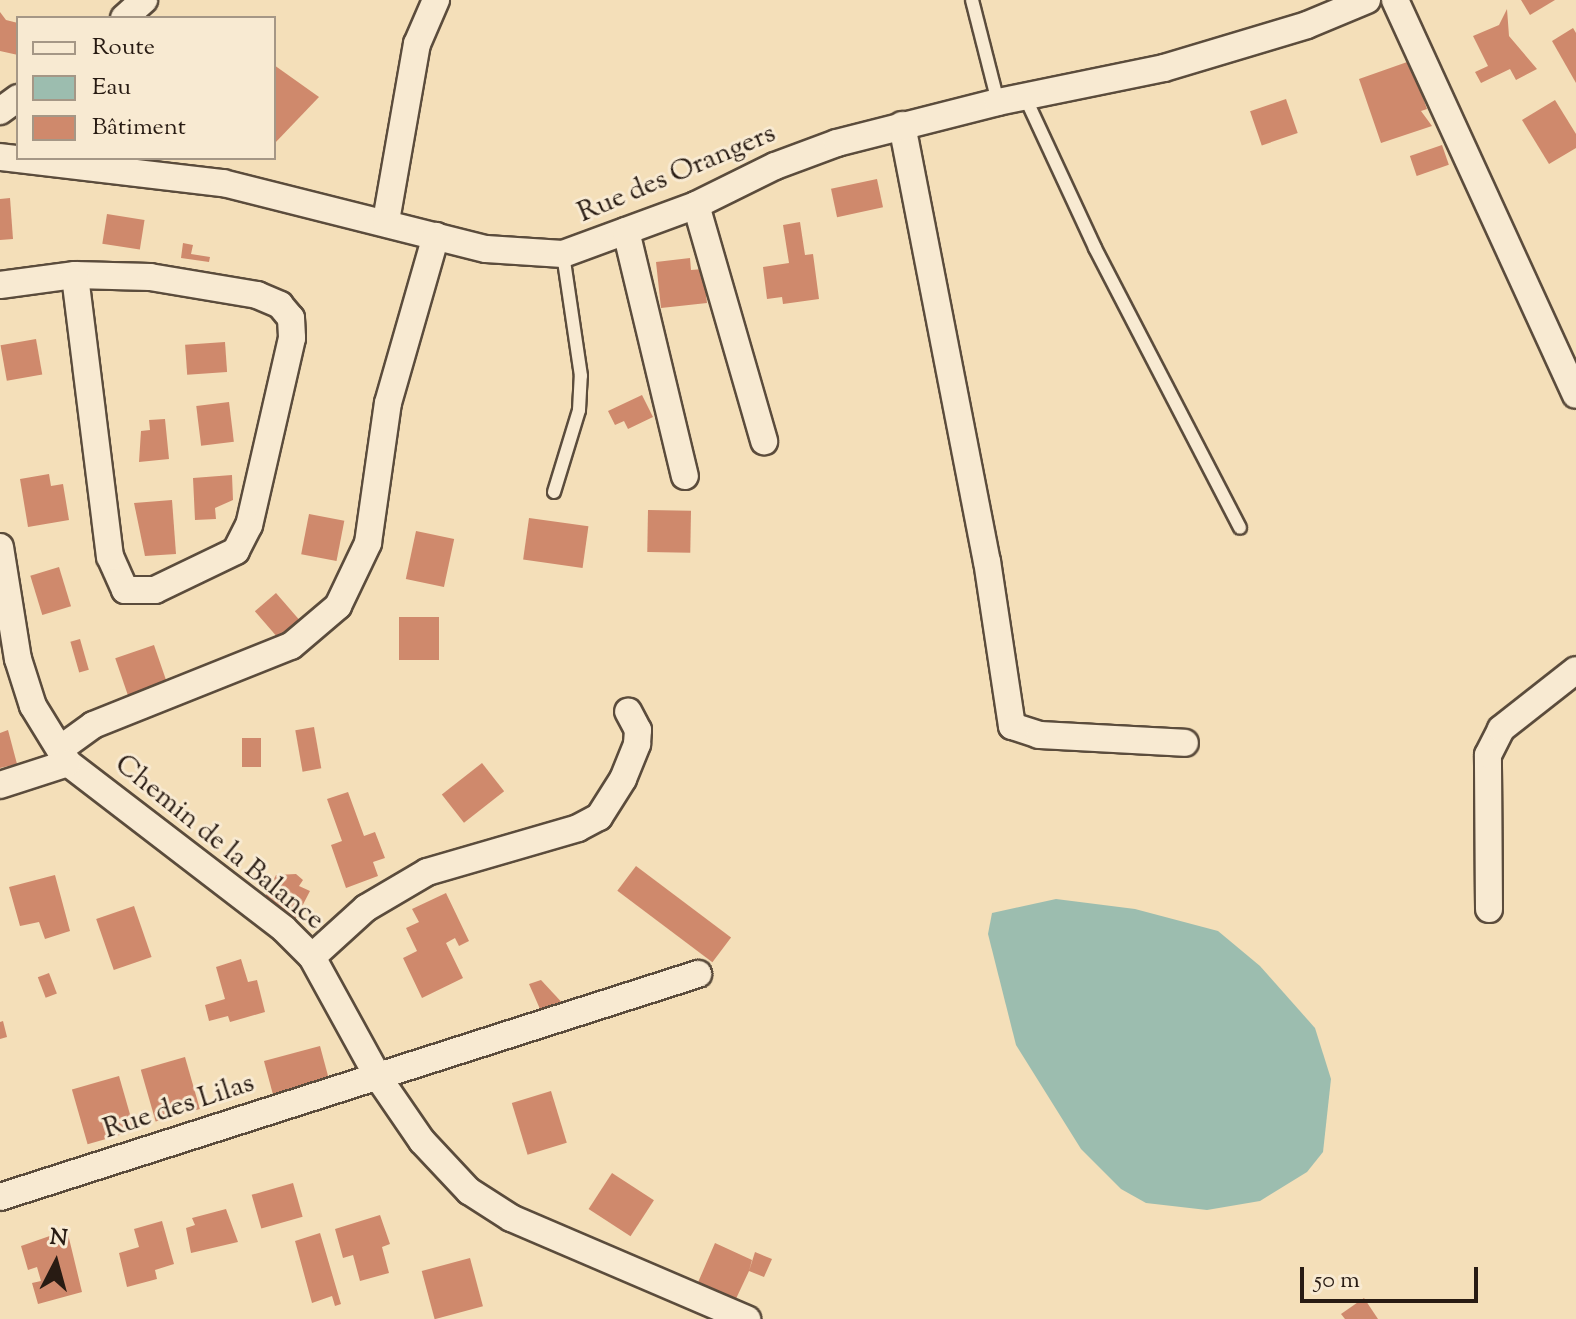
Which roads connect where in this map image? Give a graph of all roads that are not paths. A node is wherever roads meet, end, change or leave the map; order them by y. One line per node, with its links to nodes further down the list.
1 (144, 0): 6 (street)
2 (436, 0): 12 (street)
3 (972, 0): 8 (lane)
4 (1367, 0): 7 (street, Rue des Orangers)
5 (1395, 0): 18 (street)
6 (126, 16)
7 (1025, 97): 8 (street, Rue des Orangers); 22 (lane)
8 (998, 102): 9 (street, Rue des Orangers)
9 (902, 125): 11 (street, Rue des Orangers); 26 (street)
10 (26, 160): 12 (street, Rue des Orangers)
11 (696, 205): 13 (street, Rue des Orangers); 19 (street)
12 (386, 221): 14 (street, Rue des Orangers)
13 (626, 231): 15 (street, Rue des Orangers); 20 (street)
14 (436, 236): 15 (street, Rue des Orangers); 27 (street)
15 (563, 254): 21 (lane)
16 (75, 275): 16 (street); 17 (street)
17 (0, 285)
18 (1576, 395)
19 (764, 441)
20 (685, 476)
21 (554, 492)
22 (1240, 528)
23 (0, 547): 27 (street, Chemin de la Balance)
24 (1576, 670): 29 (street)
25 (628, 711): 30 (street)
26 (1185, 743)
27 (64, 756): 28 (street); 30 (street, Chemin de la Balance)
28 (0, 785)
29 (1489, 909)
30 (312, 957): 32 (street, Chemin de la Balance)
31 (698, 974): 32 (street, Rue des Lilas)
32 (378, 1077): 33 (street, Rue des Lilas); 34 (street, Chemin de la Balance)
33 (0, 1197)
34 (747, 1319)

